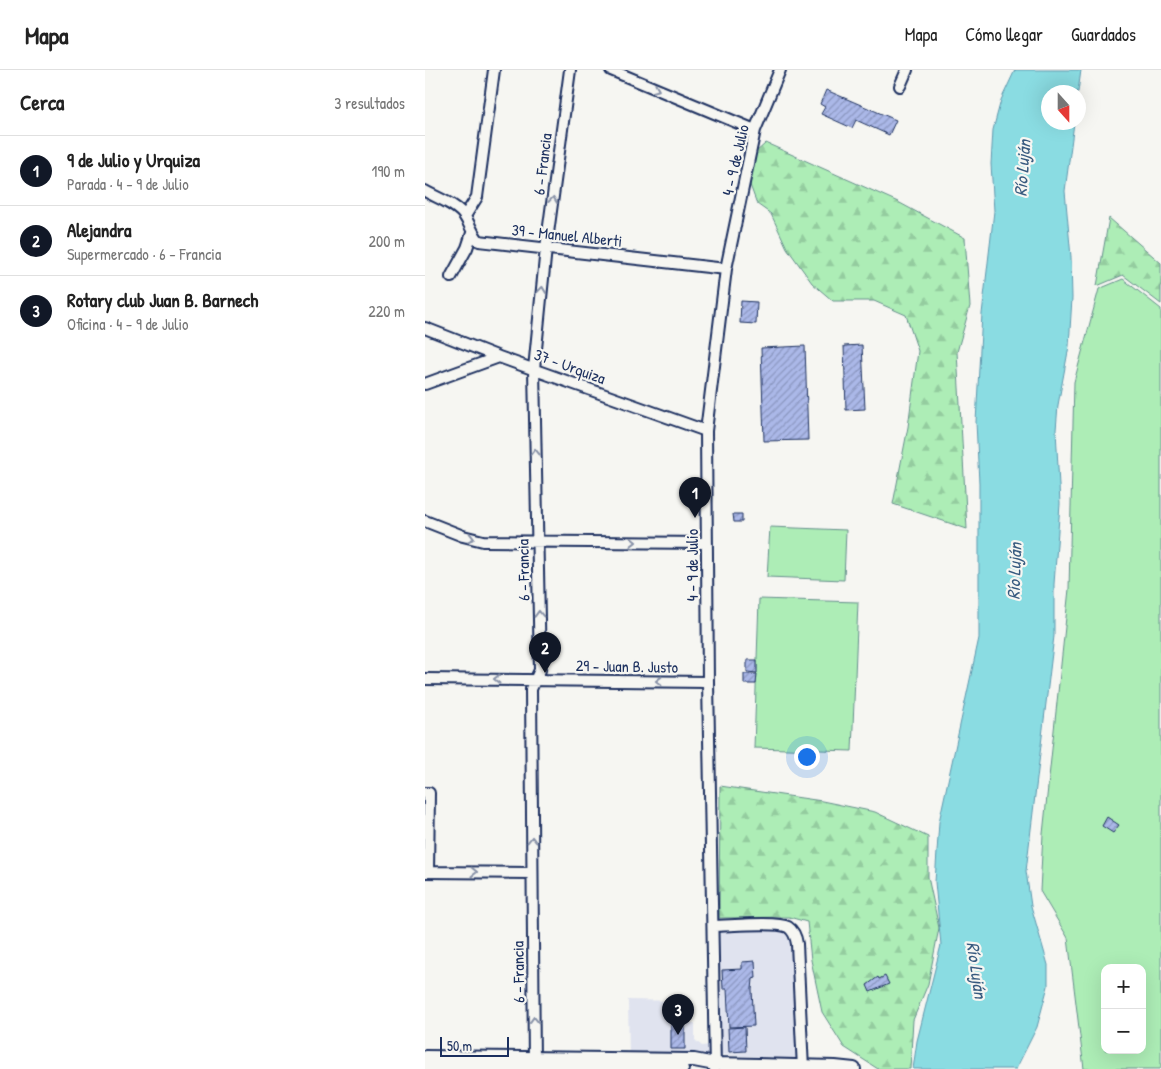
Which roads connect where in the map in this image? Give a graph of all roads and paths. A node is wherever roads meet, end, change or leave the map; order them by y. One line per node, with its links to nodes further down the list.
1 (494, 70): 10 (street)
2 (570, 70): 12 (street, 6 - Francia, one-way to 2)
3 (611, 70): 6 (street)
4 (780, 70): 8 (street, 4 - 9 de Julio)
5 (907, 70): 7 (street)
6 (628, 73): 8 (street, one-way to 8)
7 (900, 86)
8 (755, 130): 13 (street, 4 - 9 de Julio)
9 (425, 191): 10 (street)
10 (465, 216): 11 (street)
11 (471, 233): 12 (street, 39 - Manuel Alberti); 14 (street)
12 (546, 248): 13 (street, 39 - Manuel Alberti); 17 (street, 6 - Francia, one-way to 12)
13 (726, 269): 19 (street, 4 - 9 de Julio)
14 (451, 277)
15 (425, 328): 16 (street, 37 - Urquiza)
16 (499, 357): 17 (street, 37 - Urquiza); 18 (street)
17 (534, 369): 19 (street, 37 - Urquiza); 21 (street, 6 - Francia, one-way to 17)
18 (425, 384)
19 (707, 431): 22 (street, 4 - 9 de Julio)
20 (425, 522): 21 (street, one-way to 21)
21 (537, 541): 22 (street, one-way to 22); 24 (street, 6 - Francia, one-way to 21)
22 (707, 543): 25 (street, 4 - 9 de Julio)
23 (425, 679): 24 (street, 29 - Juan B. Justo, one-way to 23)
24 (535, 679): 25 (street, 29 - Juan B. Justo, one-way to 24); 28 (street, 6 - Francia, one-way to 24)
25 (708, 682): 29 (street, 4 - 9 de Julio)
26 (427, 793): 27 (street)
27 (427, 872): 28 (street, one-way to 28)
28 (532, 873): 31 (street, 6 - Francia, one-way to 28)
29 (713, 926): 32 (street, 4 - 9 de Julio); 34 (street)
30 (425, 1057): 31 (street)
31 (534, 1065): 32 (street); 33 (street)
32 (715, 1066): 34 (street)
33 (425, 1067)
34 (803, 1067): 35 (street)
35 (853, 1069)

